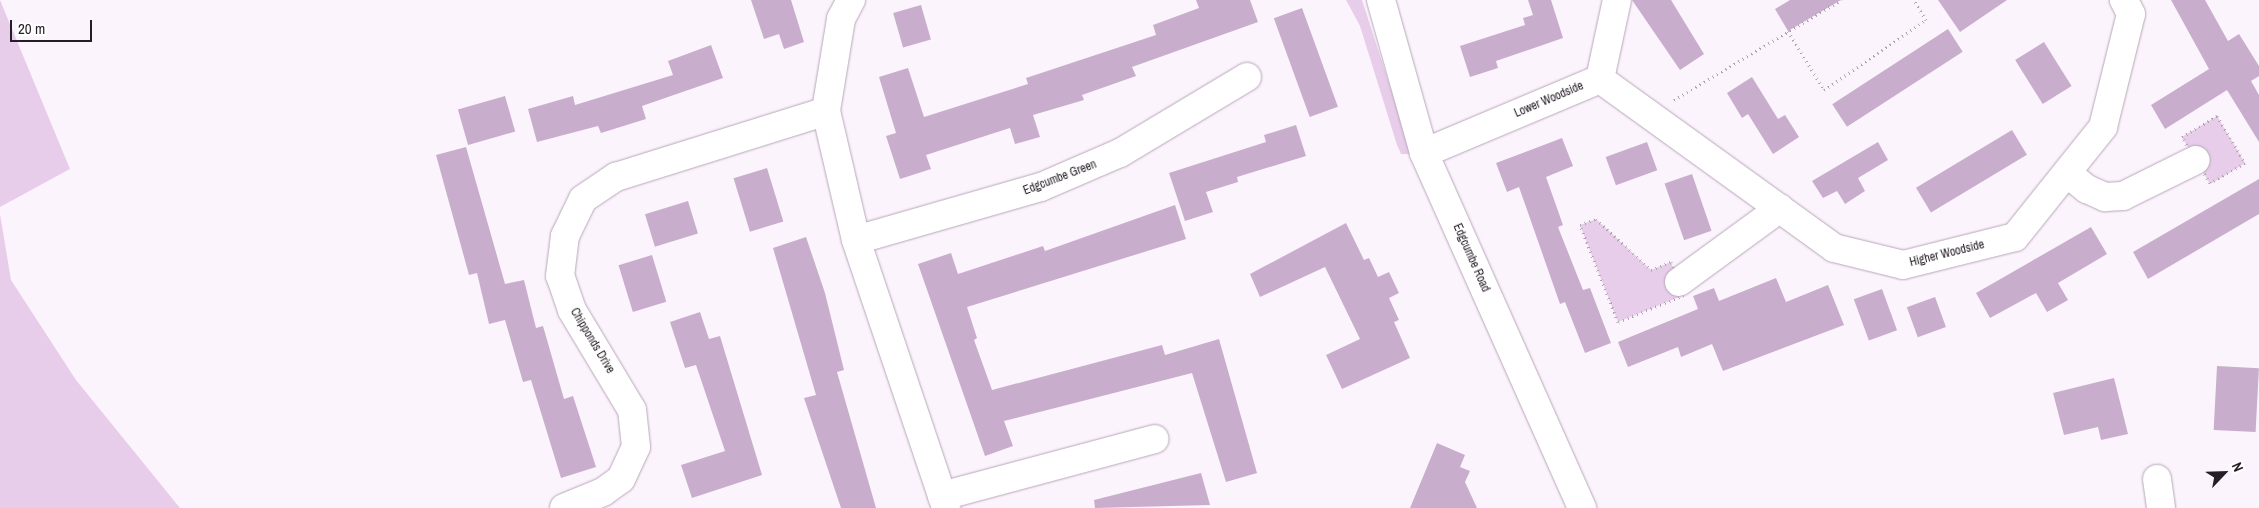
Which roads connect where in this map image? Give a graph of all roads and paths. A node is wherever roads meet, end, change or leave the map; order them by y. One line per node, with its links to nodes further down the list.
1 (851, 0): 10 (street)
2 (1381, 0): 12 (street, Edgcumbe Road)
3 (1616, 0): 9 (street, Lower Woodside)
4 (1841, 0): 7 (path)
5 (1914, 0): 7 (path)
6 (2124, 0): 14 (street, Higher Woodside)
7 (1788, 31): 11 (path)
8 (1247, 77): 16 (street, Edgcumbe Green)
9 (1600, 79): 11 (street, Higher Woodside); 12 (street, Lower Woodside)
10 (826, 111): 16 (street); 20 (street, Chipponds Drive)
11 (1650, 114): 15 (street, Higher Woodside)
12 (1424, 153): 23 (street, Edgcumbe Road)
13 (2196, 160): 14 (street)
14 (2067, 173): 15 (street, Higher Woodside)
15 (1780, 208): 17 (street)
16 (856, 240): 21 (street)
17 (1679, 282): 17 (path)
18 (1155, 439): 21 (street)
19 (2157, 479): 24 (street)
20 (611, 500): 22 (street, Chipponds Drive)
21 (944, 502)
22 (564, 508)
23 (1582, 508)
24 (2161, 508)

